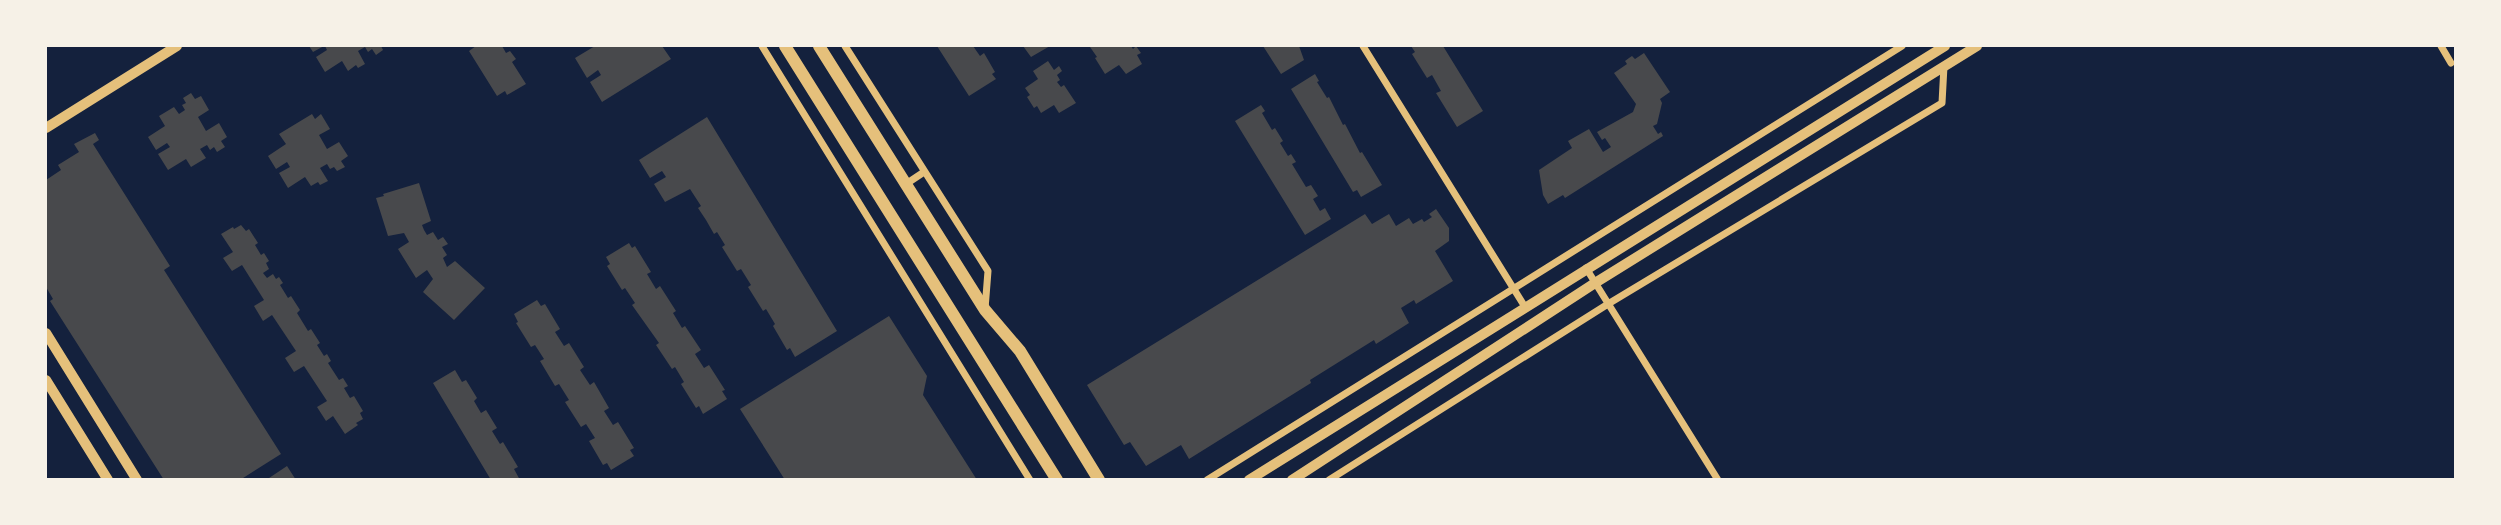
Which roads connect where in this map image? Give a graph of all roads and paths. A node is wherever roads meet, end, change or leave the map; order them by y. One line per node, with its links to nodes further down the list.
1 (177, 46): 13 (street)
2 (762, 46): 26 (street)
3 (785, 46): 27 (main road)
4 (819, 46): 15 (main road)
5 (845, 46): 14 (street)
6 (1363, 46): 18 (street)
7 (1902, 46): 18 (street)
8 (1945, 46): 16 (main road)
9 (1977, 46): 12 (main road)
10 (2441, 46): 11 (street)
11 (2451, 63)
12 (1944, 66): 17 (main road); 19 (street)
13 (46, 128)
14 (925, 172): 15 (street); 21 (street)
15 (905, 184): 21 (main road)
16 (1586, 268): 17 (street); 20 (main road)
17 (1595, 283): 19 (street); 31 (main road)
18 (1514, 288): 20 (street); 29 (street)
19 (1608, 304): 32 (street); 33 (street)
20 (1525, 307): 30 (main road)
21 (985, 310): 28 (main road)
22 (46, 333): 25 (street)
23 (46, 380): 24 (street)
24 (108, 480)
25 (137, 480)
26 (1030, 480)
27 (1057, 480)
28 (1099, 480)
29 (1207, 480)
30 (1249, 480)
31 (1292, 480)
32 (1329, 480)
33 (1718, 480)

